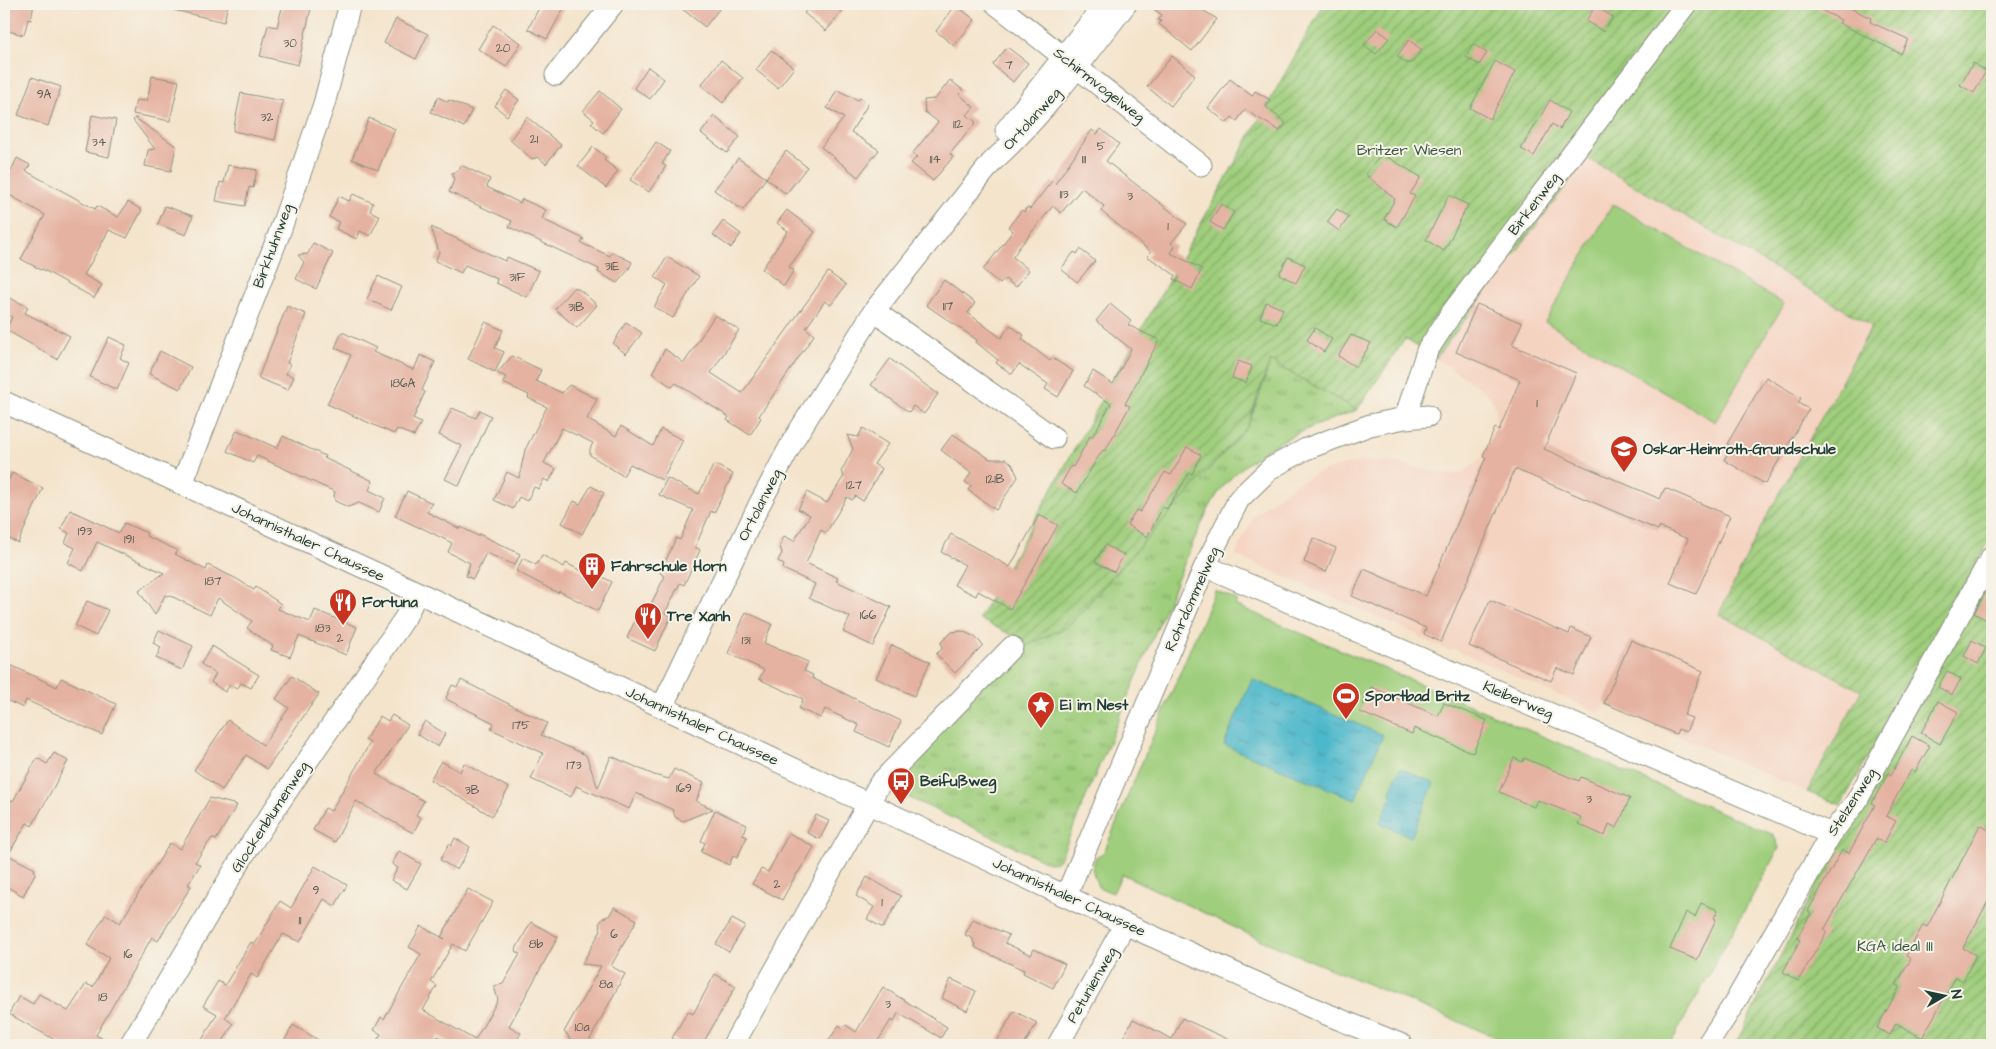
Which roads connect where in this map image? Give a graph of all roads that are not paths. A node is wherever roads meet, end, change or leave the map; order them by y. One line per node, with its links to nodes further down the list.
1 (350, 4): 15 (street, Birkhuhnweg)
2 (613, 4): 8 (street)
3 (996, 4): 7 (street, Schirmvogelweg)
4 (1105, 4): 7 (street, Ortolanweg)
5 (1126, 4): 7 (street, Ortolanweg)
6 (1686, 4): 13 (street, Birkenweg)
7 (1070, 62): 9 (street, Schirmvogelweg); 10 (street, Ortolanweg)
8 (556, 75)
9 (1201, 165)
10 (874, 311): 14 (street); 20 (street, Ortolanweg)
11 (4, 402): 15 (street, Johannisthaler Chaussee)
12 (1428, 416): 13 (street, Rohrdommelweg)
13 (1405, 418): 17 (street, Rohrdommelweg)
14 (1054, 438)
15 (182, 484): 18 (street, Johannisthaler Chaussee)
16 (1992, 556): 22 (street, Stelzenweg)
17 (1205, 566): 22 (street, Kleiberweg); 23 (street, Rohrdommelweg)
18 (417, 593): 20 (street, Johannisthaler Chaussee); 25 (street, Glockenblumenweg)
19 (1012, 646): 21 (street)
20 (662, 707): 21 (street, Johannisthaler Chaussee)
21 (869, 805): 23 (street, Johannisthaler Chaussee); 26 (street)
22 (1831, 834): 29 (street, Stelzenweg)
23 (1066, 896): 24 (street, Johannisthaler Chaussee)
24 (1125, 924): 27 (street, Petunienweg); 28 (street, Johannisthaler Chaussee)
25 (130, 1045)
26 (733, 1045)
27 (1058, 1045)
28 (1402, 1045)
29 (1707, 1045)

